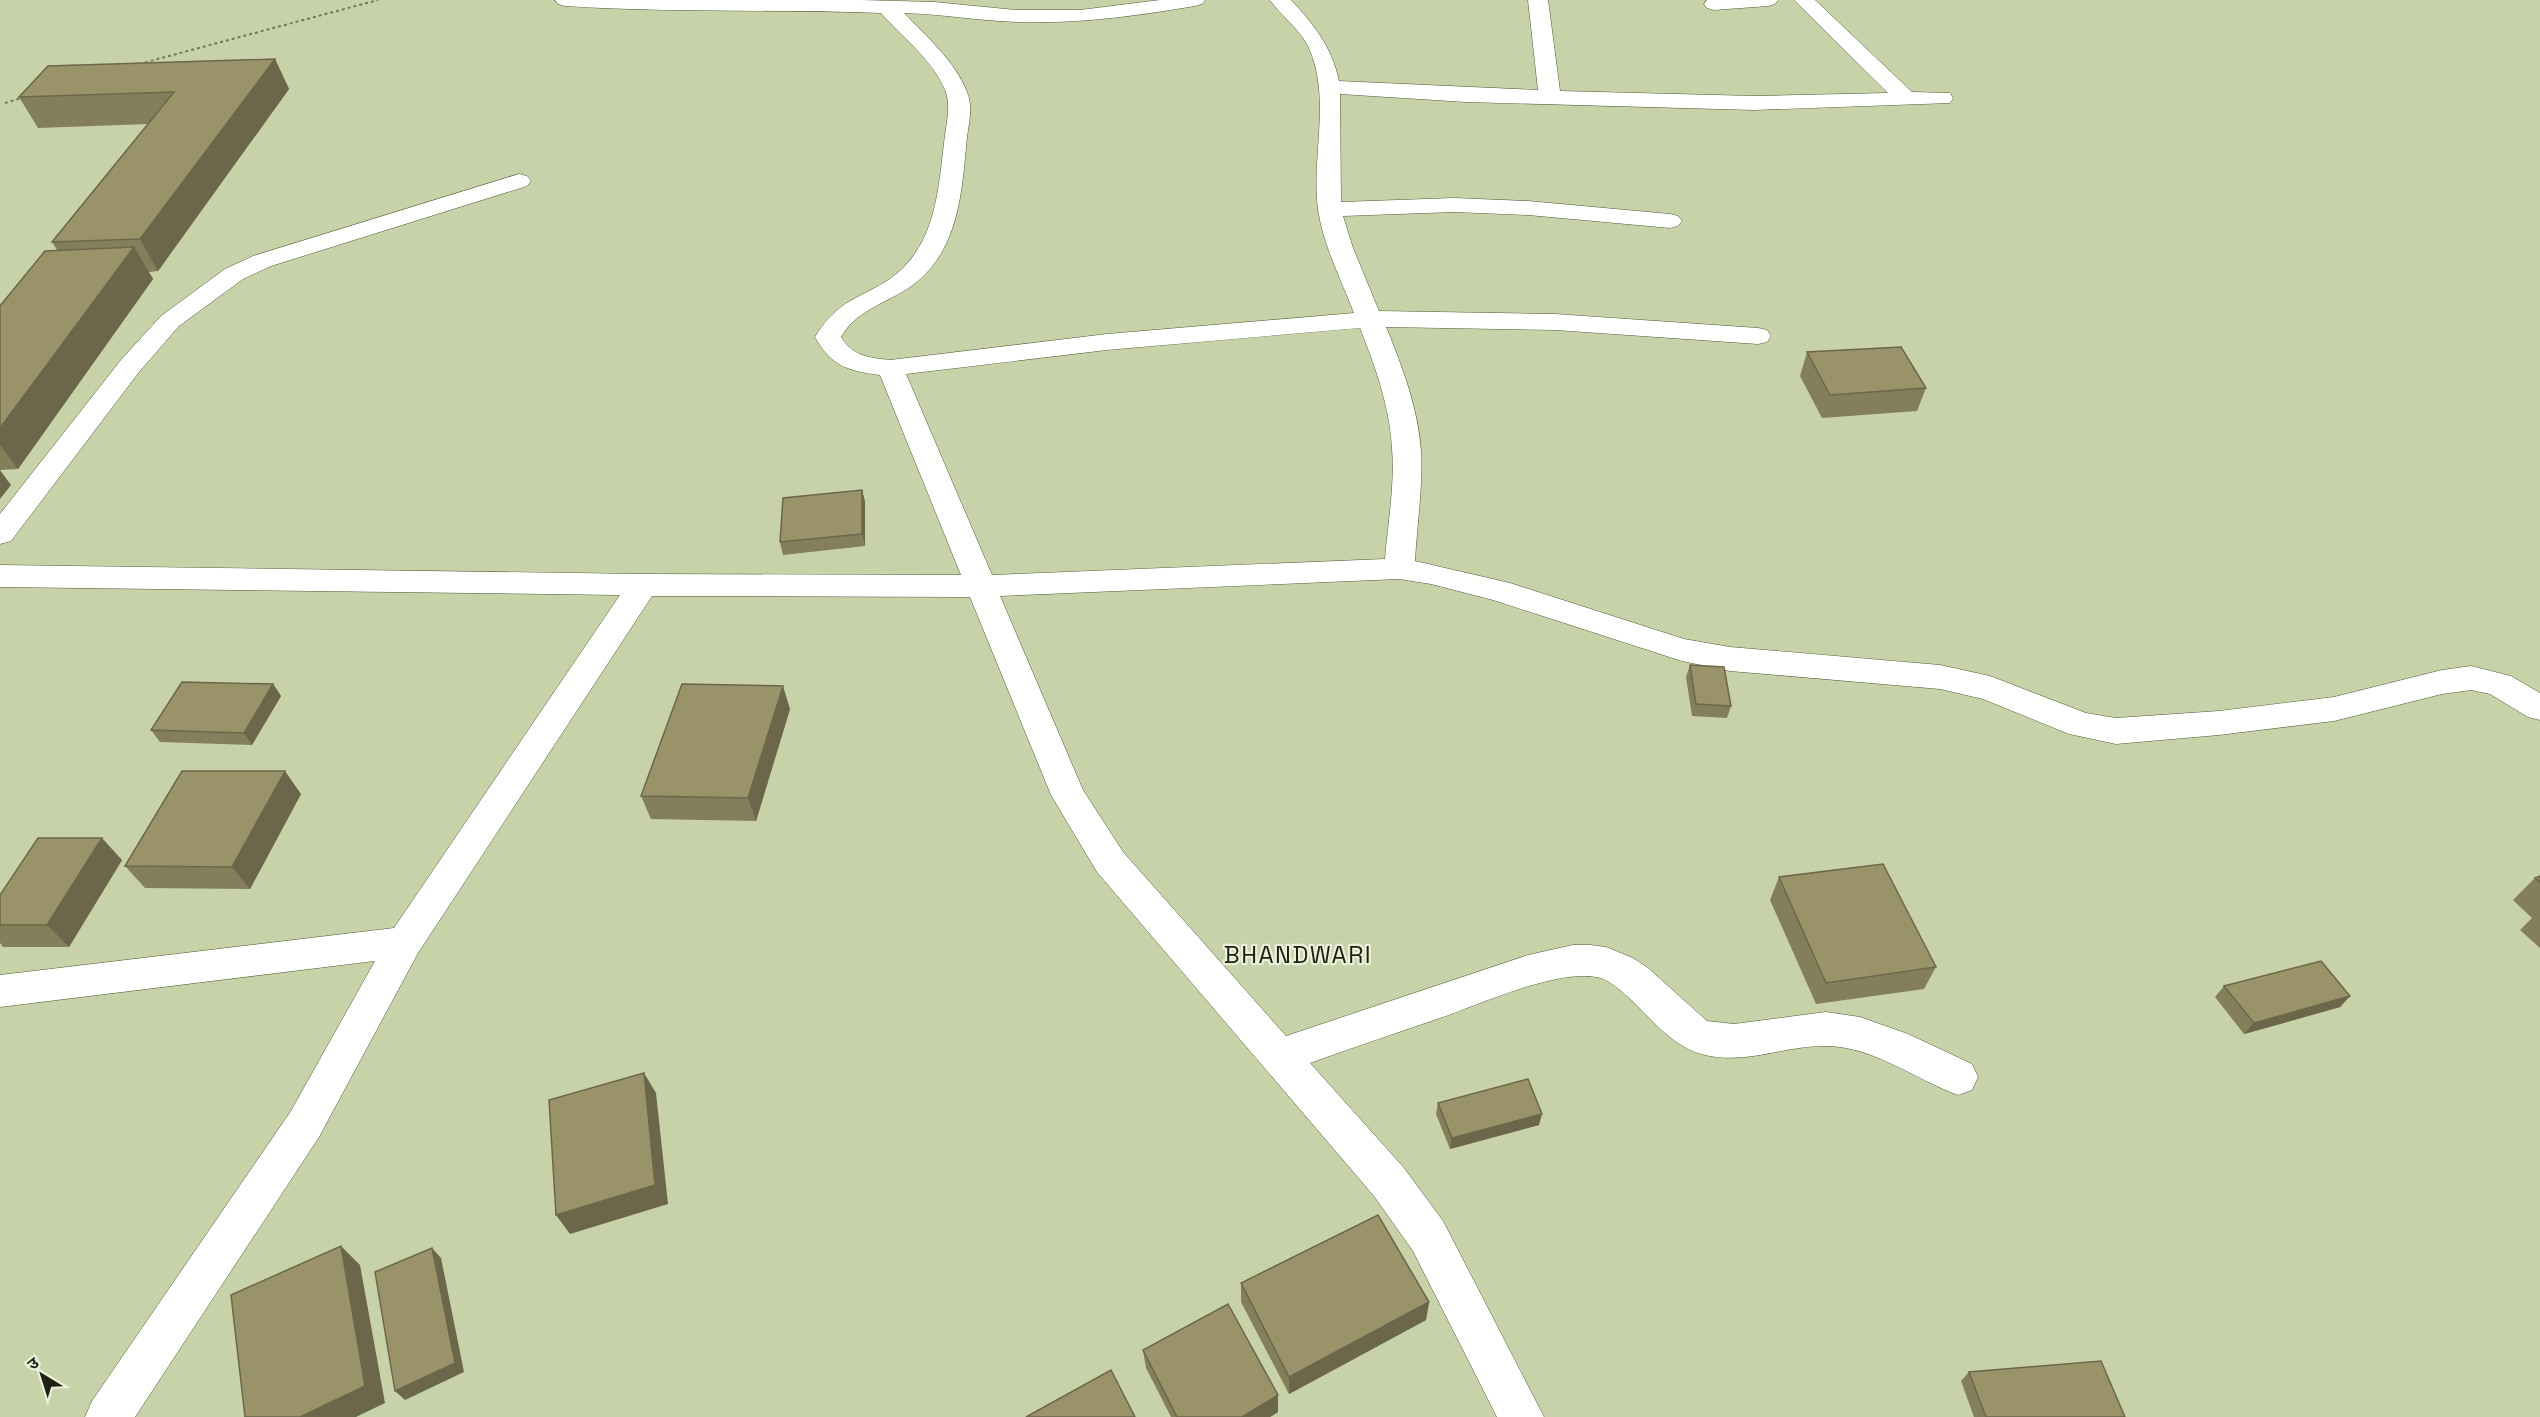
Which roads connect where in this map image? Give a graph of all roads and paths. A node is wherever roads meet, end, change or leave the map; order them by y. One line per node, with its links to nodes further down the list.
1 (378, 0): 10 (path)
2 (565, 0): 9 (street)
3 (1195, 0): 9 (street)
4 (1280, 0): 11 (street)
5 (1538, 0): 13 (street)
6 (1768, 0): 8 (street)
7 (1804, 0): 15 (street)
8 (1713, 4)
9 (887, 7): 22 (street)
10 (133, 66)
11 (1330, 87): 13 (street); 18 (street)
12 (26, 97): 16 (path)
13 (1550, 97): 15 (street)
14 (1942, 98): 15 (street)
15 (1907, 99)
16 (5, 103)
17 (519, 181): 23 (street)
18 (1330, 209): 19 (street); 20 (street)
19 (1670, 221)
20 (1370, 319): 21 (street); 22 (street); 24 (street)
21 (1758, 336)
22 (890, 368): 27 (street)
23 (0, 534)
24 (1399, 569): 27 (street); 28 (street)
25 (0, 576): 26 (street)
26 (643, 585): 27 (street); 29 (street)
27 (981, 586): 31 (street)
28 (2540, 708)
29 (405, 942): 30 (street); 33 (street)
30 (0, 991)
31 (1279, 1056): 32 (street); 34 (street)
32 (1958, 1077)
33 (108, 1417)
34 (1521, 1417)

